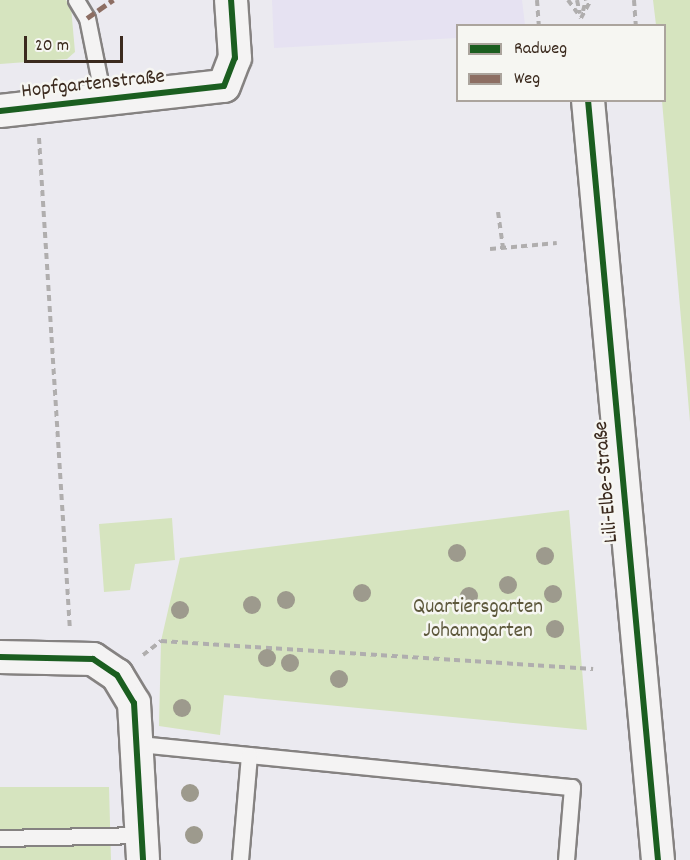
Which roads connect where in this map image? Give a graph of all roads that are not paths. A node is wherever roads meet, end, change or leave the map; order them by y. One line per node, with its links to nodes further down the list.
1 (75, 0): 3 (lane)
2 (231, 0): 3 (street, Hopfgartenstraße)
3 (104, 102): 5 (street, Hopfgartenstraße)
4 (588, 102): 13 (street, Lili-Elbe-Straße)
5 (0, 111)
6 (0, 657): 7 (street)
7 (139, 744): 8 (lane); 10 (street)
8 (249, 755): 11 (lane); 12 (lane)
9 (0, 838): 10 (lane)
10 (142, 847)
11 (240, 860)
12 (566, 860)
13 (658, 860)

